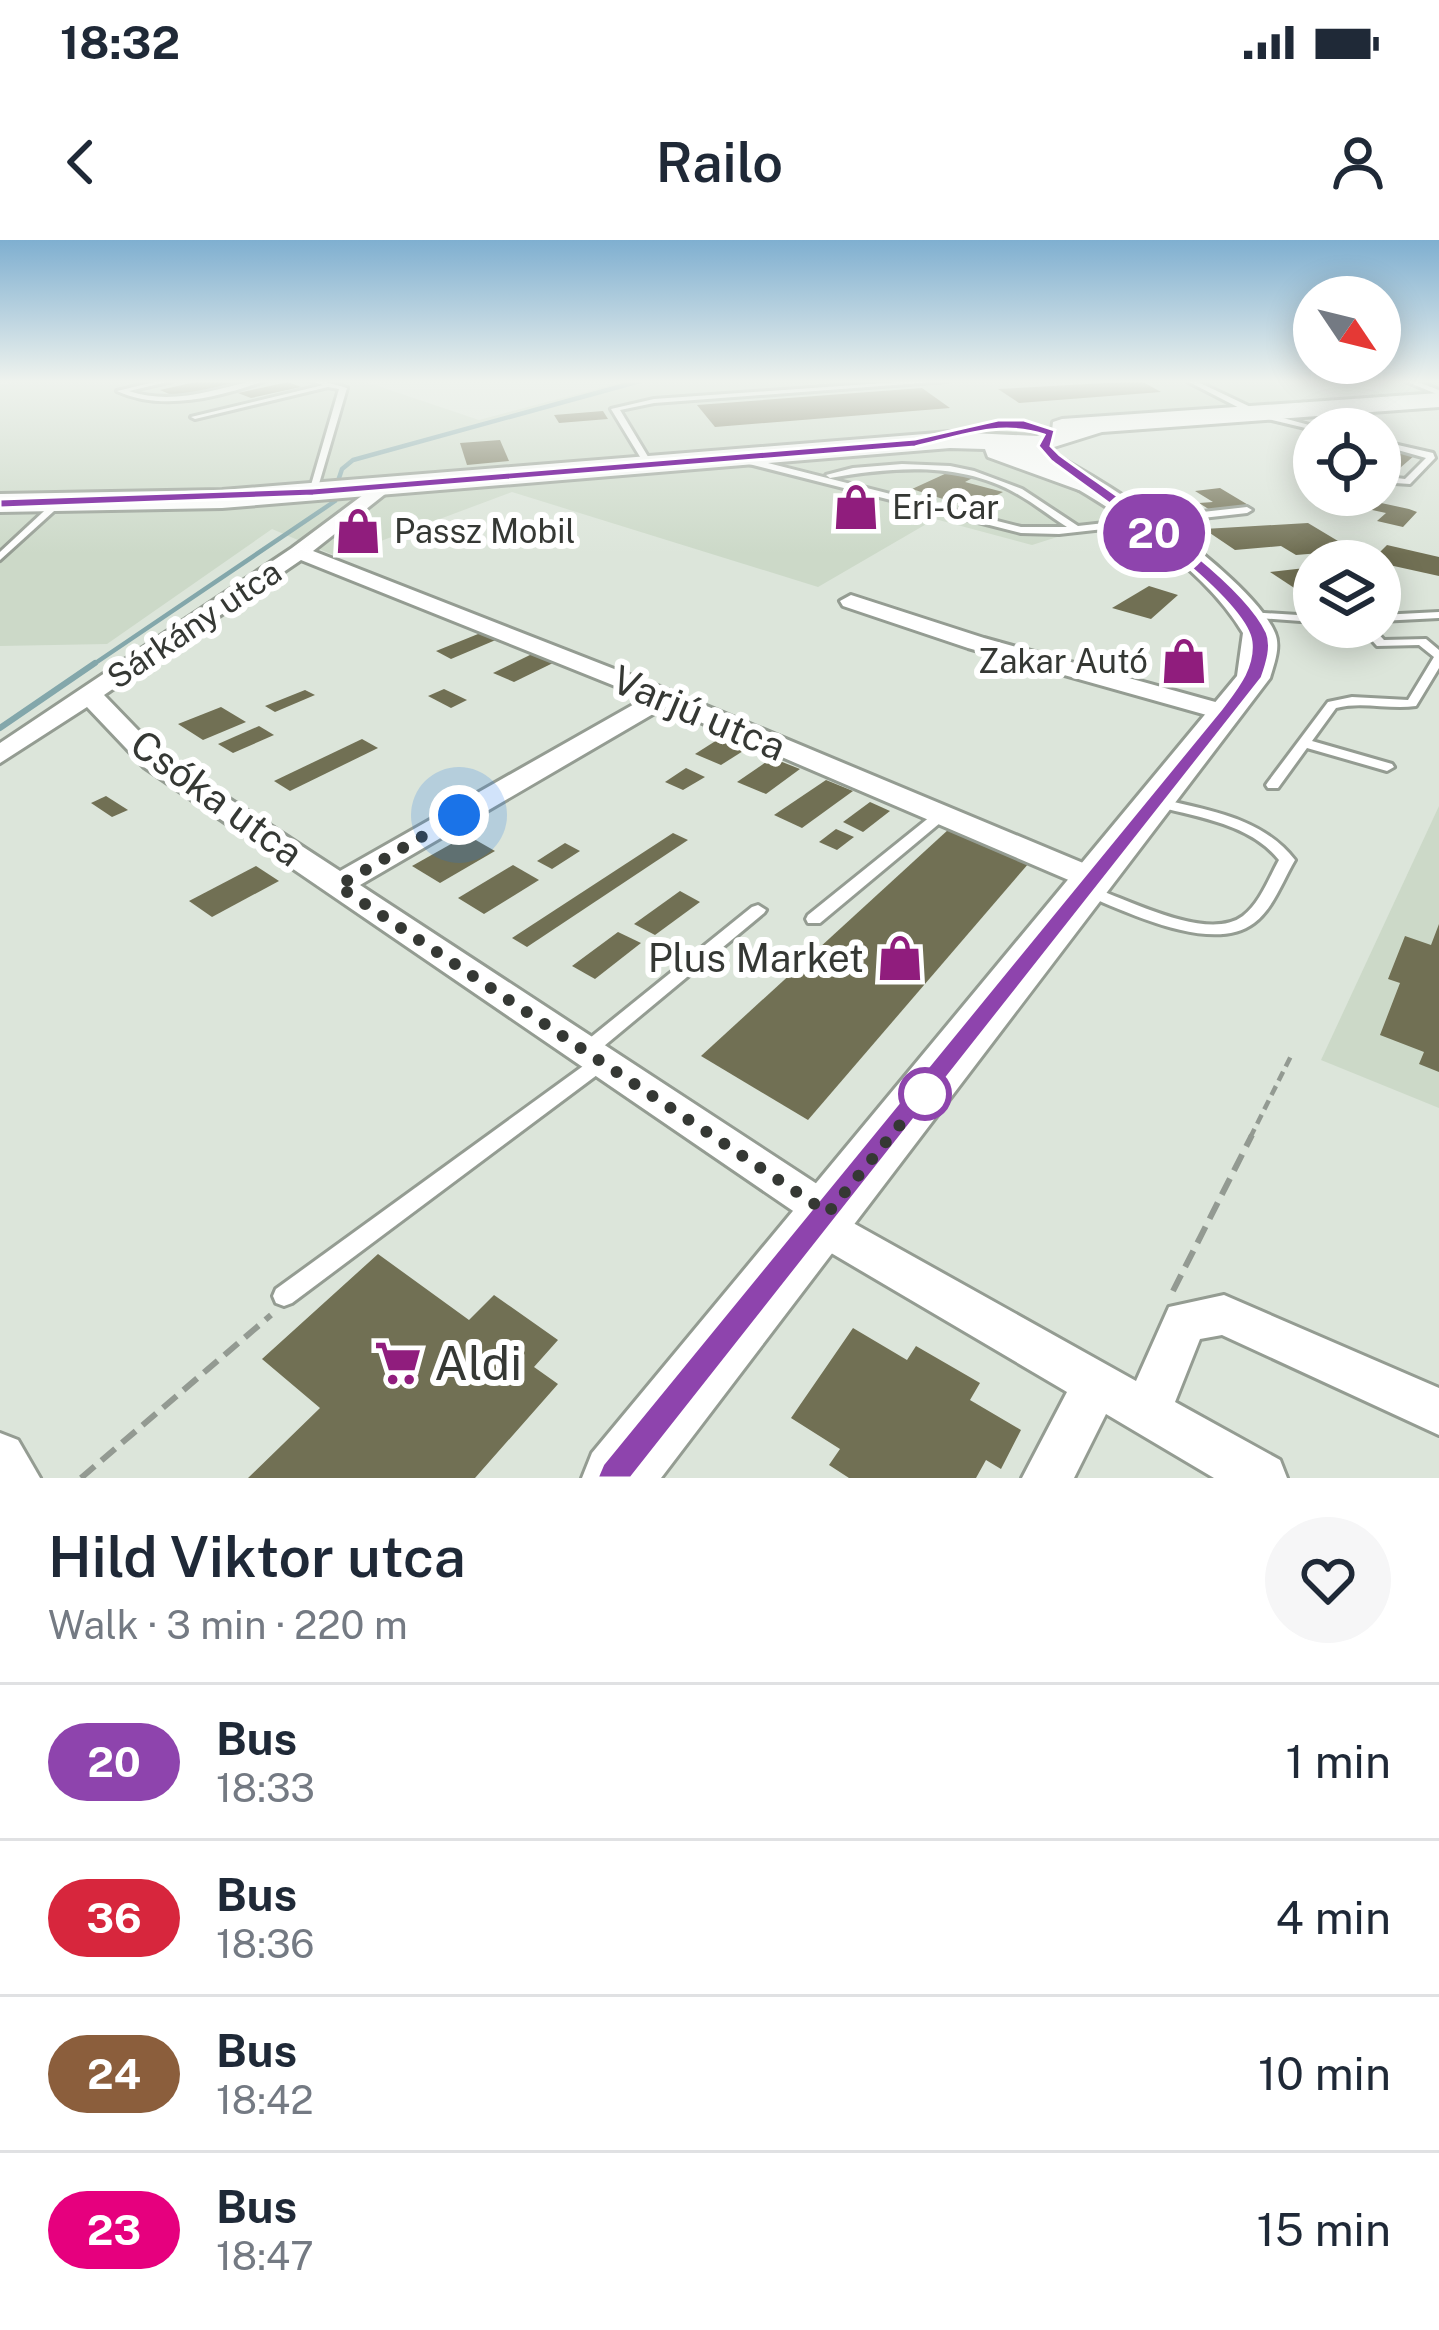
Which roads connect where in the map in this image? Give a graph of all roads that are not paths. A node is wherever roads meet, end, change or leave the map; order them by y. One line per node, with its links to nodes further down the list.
1 (328, 439): 16 (lane)
2 (633, 439): 11 (lane)
3 (983, 439): 6 (main road)
4 (997, 439): 14 (street)
5 (1044, 439): 14 (street)
6 (915, 443): 9 (main road); 14 (main road)
7 (1401, 450): 8 (lane)
8 (1423, 454): 10 (lane); 13 (lane)
9 (729, 458): 11 (main road); 12 (lane)
10 (1439, 458)
11 (649, 465): 15 (main road)
12 (821, 477): 21 (lane); 21 (lane)
13 (1401, 481)
14 (1085, 485): 20 (street)
15 (385, 487): 16 (main road); 22 (street, Sárkány utca)
16 (313, 492): 17 (main road)
17 (59, 502): 18 (main road); 23 (lane)
18 (0, 503)
19 (1247, 509): 20 (lane)
20 (1138, 522): 21 (lane); 25 (street)
21 (1075, 528)
22 (299, 552): 31 (street, Sárkány utca); 32 (street, Varjú utca)
23 (0, 557)
24 (851, 601): 33 (street)
25 (1247, 615): 28 (lane); 33 (street)
26 (1439, 615): 27 (lane)
27 (1401, 617)
28 (1293, 618)
29 (1401, 643): 30 (lane)
30 (1439, 657): 34 (lane)
31 (90, 695): 35 (street, Sárkány utca); 40 (street, Csóka utca)
32 (664, 697): 39 (street, Varjú utca); 40 (street)
33 (1228, 713): 38 (street)
34 (1304, 743): 36 (lane); 37 (lane)
35 (0, 755)
36 (1387, 766)
37 (1274, 785)
38 (1157, 802): 41 (street); 41 (lane)
39 (941, 814): 41 (street, Varjú utca); 43 (lane)
40 (338, 886): 44 (street, Csóka utca)
41 (1092, 886): 45 (street)
42 (758, 910): 44 (lane)
43 (814, 919)
44 (595, 1056): 45 (street, Csóka utca); 46 (lane)
45 (824, 1219): 47 (street, Csóka utca); 52 (street)
46 (284, 1296)
47 (1098, 1382): 49 (street, Csóka utca); 53 (street)
48 (1439, 1412): 49 (street)
49 (1146, 1413): 54 (street, Csóka utca)
50 (0, 1456): 51 (street)
51 (15, 1478)
52 (617, 1478)
53 (1047, 1478)
54 (1262, 1478)

